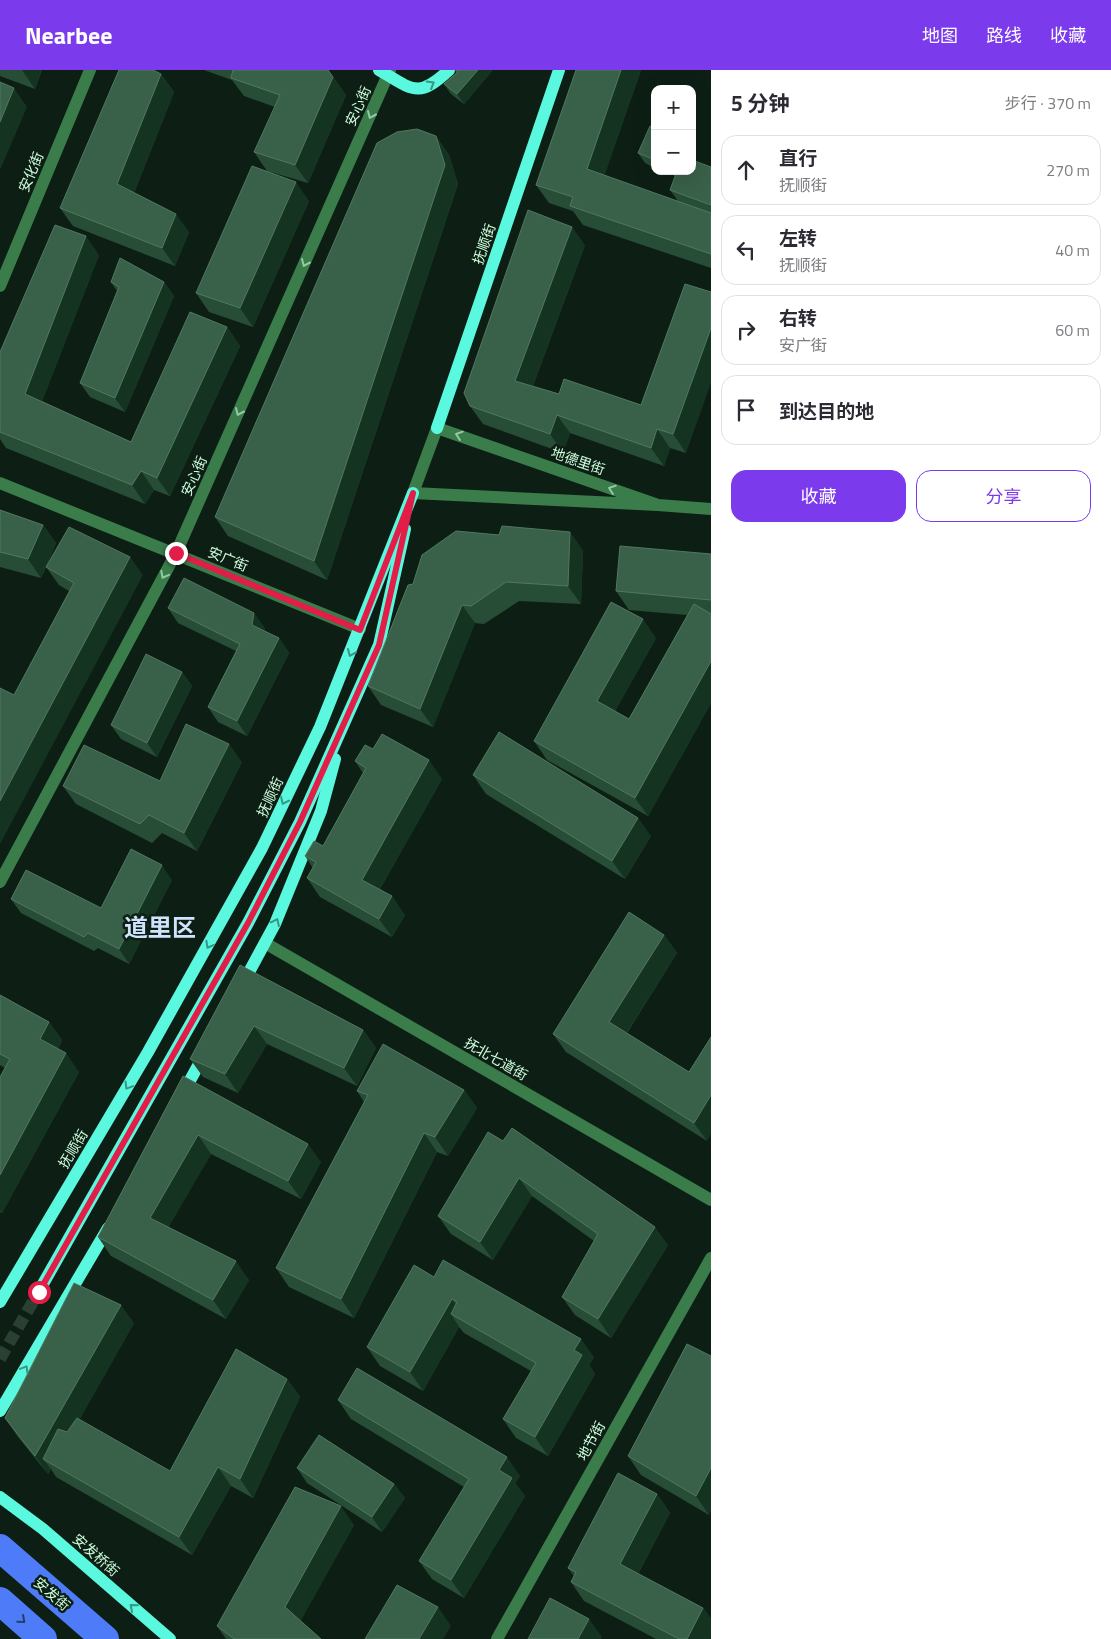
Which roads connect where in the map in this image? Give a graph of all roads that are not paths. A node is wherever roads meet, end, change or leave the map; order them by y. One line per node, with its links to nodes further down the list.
1 (90, 70): 5 (street, 安化街)
2 (449, 70): 4 (main road, one-way to 2)
3 (560, 70): 6 (main road, 抚顺街)
4 (386, 72): 11 (street, 安心街, one-way to 11)
5 (0, 286)
6 (438, 428): 8 (street); 9 (street, 地德里街, one-way to 6)
7 (0, 483): 11 (street, 安广街)
8 (413, 493): 9 (street); 12 (main road, 抚顺街); 13 (main road)
9 (658, 505): 10 (street, 地德里街)
10 (711, 509)
11 (176, 553): 12 (street, 安广街); 14 (street, 安心街, one-way to 14)
12 (360, 630): 23 (main road, 抚顺街, one-way to 23)
13 (346, 720): 15 (main road, one-way to 13); 22 (main road)
14 (0, 882)
15 (265, 943): 16 (main road); 19 (street, 抚北七道街)
16 (236, 996)
17 (213, 1039): 18 (main road)
18 (175, 1109)
19 (711, 1200)
20 (113, 1221): 24 (main road, one-way to 20)
21 (711, 1258): 31 (street, 地节街)
22 (39, 1292)
23 (0, 1302)
24 (0, 1411)
25 (0, 1497): 30 (main road, 安发桥街, one-way to 25)
26 (0, 1548): 29 (highway, 安发街)
27 (0, 1601): 28 (highway, one-way to 28)
28 (43, 1639)
29 (105, 1639)
30 (170, 1639)
31 (497, 1639)

